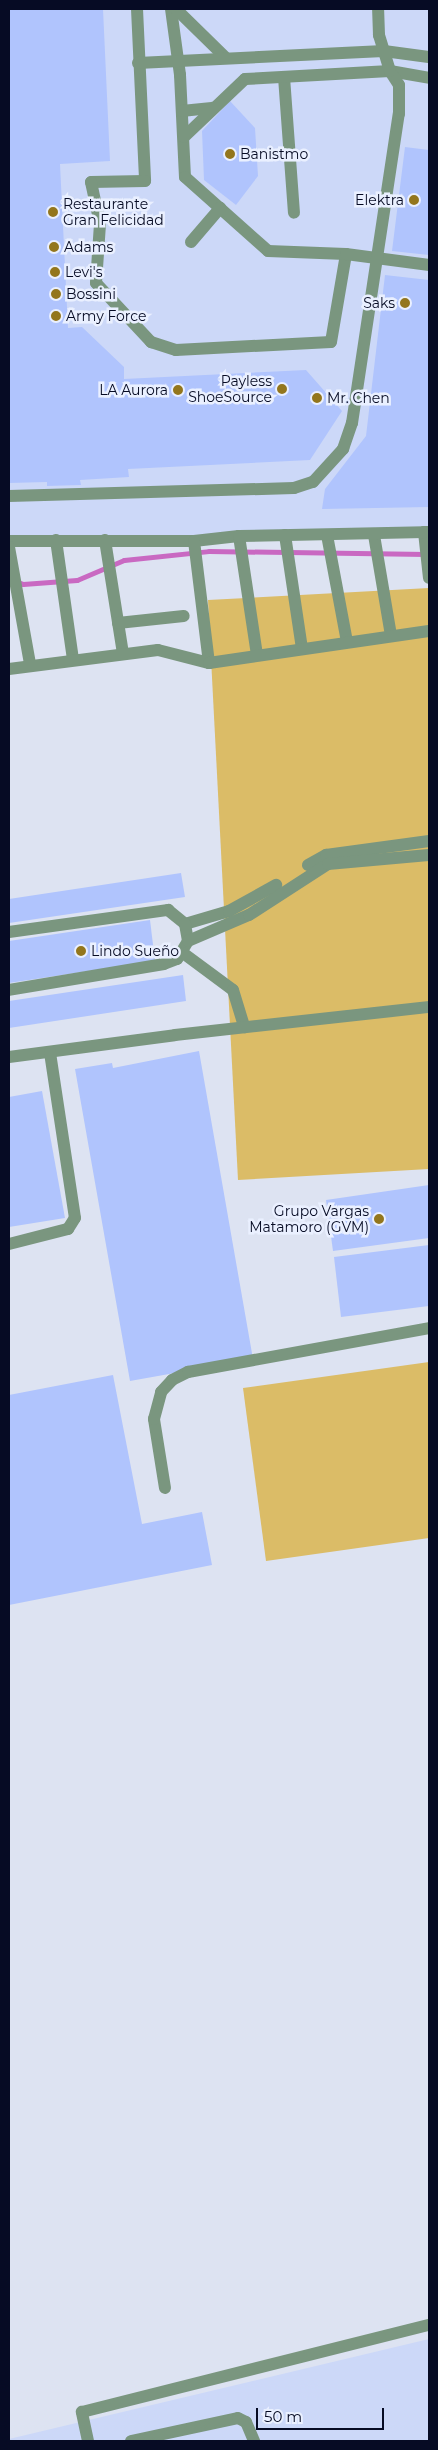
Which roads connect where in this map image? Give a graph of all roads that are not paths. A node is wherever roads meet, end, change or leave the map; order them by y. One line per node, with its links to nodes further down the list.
1 (137, 9): 9 (lane)
2 (171, 9): 8 (lane)
3 (176, 9): 7 (lane)
4 (378, 9): 5 (lane)
5 (384, 52): 6 (lane); 7 (lane); 10 (lane)
6 (429, 57)
7 (226, 58): 8 (lane)
8 (178, 60): 9 (lane); 14 (lane)
9 (138, 63): 19 (lane)
10 (390, 71): 11 (lane); 12 (lane); 20 (lane)
11 (284, 77): 13 (lane); 17 (lane)
12 (429, 78)
13 (212, 108): 14 (lane); 15 (lane)
14 (182, 111): 15 (lane)
15 (184, 137): 16 (lane)
16 (220, 208): 18 (lane); 19 (lane)
17 (294, 213)
18 (191, 242)
19 (346, 254): 20 (lane)
20 (377, 258): 21 (lane); 22 (lane)
21 (429, 265)
22 (9, 496)
23 (426, 532): 26 (lane); 33 (lane)
24 (285, 535): 25 (lane); 27 (lane); 40 (lane)
25 (327, 535): 26 (lane); 39 (lane)
26 (374, 535): 38 (lane)
27 (239, 536): 31 (lane); 42 (lane)
28 (56, 540): 29 (lane); 30 (lane); 43 (lane)
29 (105, 540): 31 (lane); 36 (lane)
30 (9, 541)
31 (194, 541): 44 (lane)
32 (9, 547): 34 (lane)
33 (429, 578)
34 (13, 609): 45 (lane)
35 (184, 616): 36 (lane)
36 (118, 623): 41 (lane)
37 (429, 631): 38 (lane)
38 (391, 636): 39 (lane)
39 (347, 642): 40 (lane)
40 (302, 649): 42 (lane)
41 (123, 654): 43 (lane); 44 (lane)
42 (257, 655): 44 (lane)
43 (73, 660): 45 (lane)
44 (209, 663)
45 (30, 664): 46 (lane)
46 (9, 669)
47 (429, 841): 49 (lane)
48 (429, 855): 51 (lane)
49 (185, 924): 50 (lane); 51 (lane)
50 (9, 932)
51 (186, 947): 52 (lane); 54 (lane)
52 (9, 990)
53 (429, 1007): 54 (lane)
54 (244, 1027): 55 (lane)
55 (50, 1052): 56 (lane); 57 (lane)
56 (9, 1057)
57 (9, 1244)
58 (429, 1328): 59 (lane)
59 (165, 1488)
60 (429, 2325): 61 (lane)
61 (88, 2441)
62 (131, 2441): 63 (lane)
63 (254, 2441)

